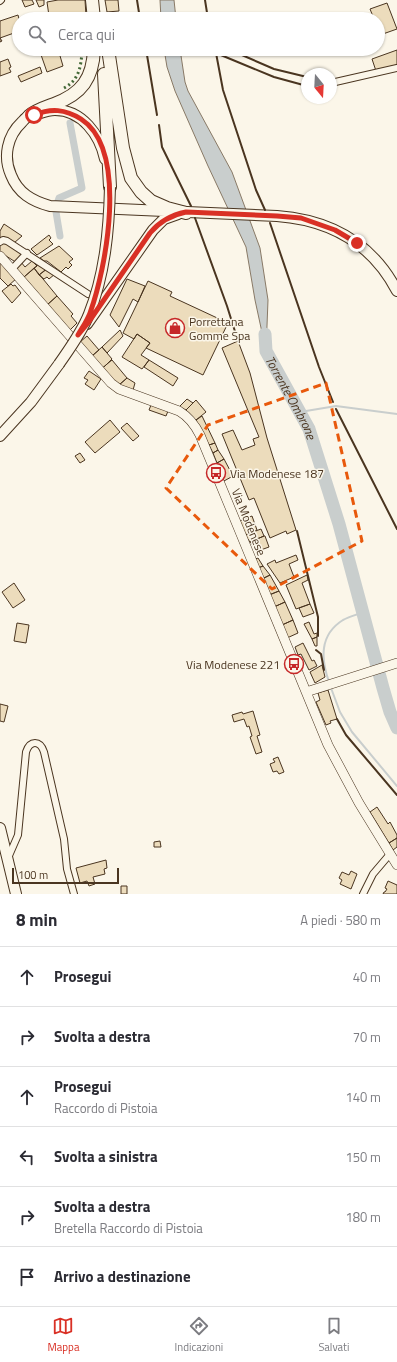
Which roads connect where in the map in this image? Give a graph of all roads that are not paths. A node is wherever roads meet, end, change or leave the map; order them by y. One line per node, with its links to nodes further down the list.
1 (92, 0): 3 (highway)
2 (100, 0): 4 (highway)
3 (93, 12)
4 (101, 12)
5 (93, 56): 12 (highway)
6 (99, 56): 11 (highway)
7 (103, 56): 11 (highway)
8 (109, 56): 14 (highway)
9 (397, 68): 10 (street)
10 (337, 82)
11 (105, 110): 13 (highway)
12 (29, 116): 13 (main road); 14 (main road)
13 (110, 187): 21 (main road, bridge)
14 (186, 212): 19 (main road); 21 (main road, bridge)
15 (0, 242): 16 (street)
16 (27, 253): 18 (street); 20 (street)
17 (0, 256): 18 (street, Via Modenese)
18 (12, 269): 24 (street, Via Modenese)
19 (397, 291)
20 (88, 294)
21 (78, 335): 22 (main road, bridge)
22 (0, 436)
23 (397, 663): 24 (street)
24 (306, 692): 26 (street, Via Modenese)
25 (0, 828): 27 (main road)
26 (390, 854): 28 (street, Via Modenese); 31 (street)
27 (7, 859): 29 (main road); 30 (street)
28 (397, 865)
29 (16, 894)
30 (74, 894)
31 (363, 894)

